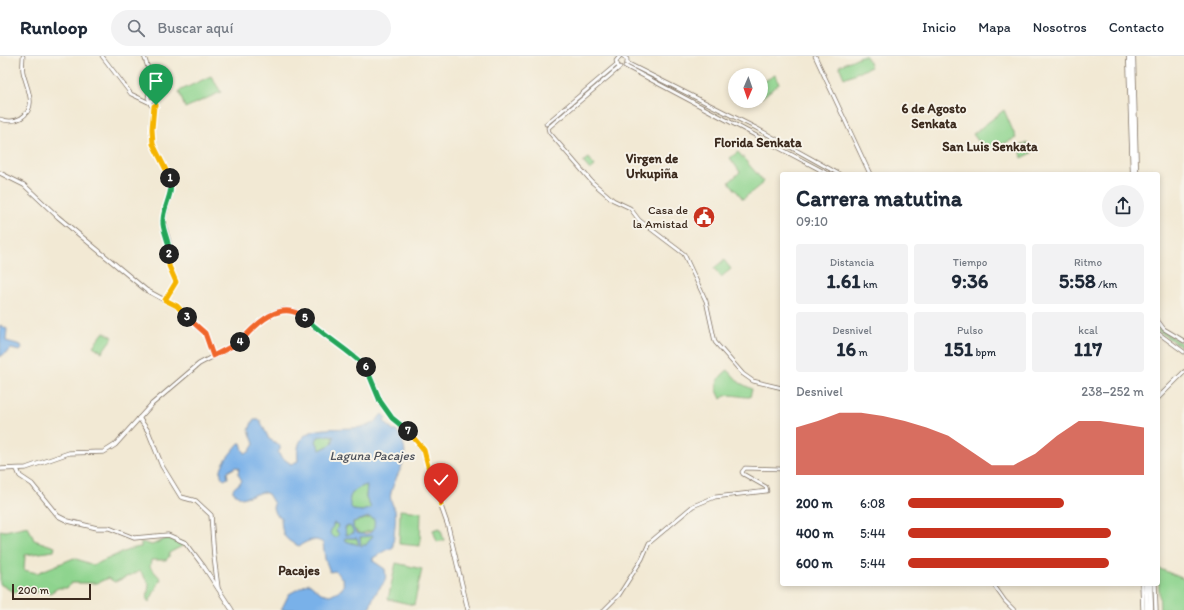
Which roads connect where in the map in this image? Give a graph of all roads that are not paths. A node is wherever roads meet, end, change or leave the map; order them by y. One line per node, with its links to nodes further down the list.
1 (23, 56): 13 (street)
2 (102, 56): 11 (street)
3 (144, 56): 11 (street)
4 (620, 56): 10 (street)
5 (815, 56): 17 (street)
6 (1129, 56): 18 (highway)
7 (1133, 56): 19 (highway)
8 (626, 57): 9 (street)
9 (626, 64): 10 (street); 15 (street); 16 (street)
10 (618, 65): 14 (street); 30 (street)
11 (150, 102): 12 (street); 12 (street)
12 (154, 106): 21 (street)
13 (0, 119)
14 (546, 124)
15 (824, 172)
16 (835, 172)
17 (869, 172)
18 (1133, 172)
19 (1136, 172)
20 (0, 173): 21 (main road)
21 (165, 300): 26 (main road)
22 (1160, 324): 24 (street)
23 (1160, 334): 25 (street)
24 (1184, 342)
25 (1184, 352)
26 (213, 356): 32 (main road); 43 (main road)
27 (1184, 372): 28 (main road)
28 (1179, 378): 29 (street); 31 (main road)
29 (1184, 379)
30 (780, 388)
31 (1160, 396)
32 (139, 418): 34 (main road); 41 (main road)
33 (0, 469): 34 (main road)
34 (17, 469): 41 (main road)
35 (780, 470): 44 (street)
36 (994, 586): 45 (street)
37 (1142, 586): 46 (main road)
38 (1146, 586): 47 (highway)
39 (1150, 586): 48 (highway)
40 (1155, 586): 49 (main road)
41 (219, 589): 42 (main road)
42 (232, 610)
43 (468, 610)
44 (604, 610)
45 (1014, 610)
46 (1143, 610)
47 (1147, 610)
48 (1151, 610)
49 (1156, 610)

